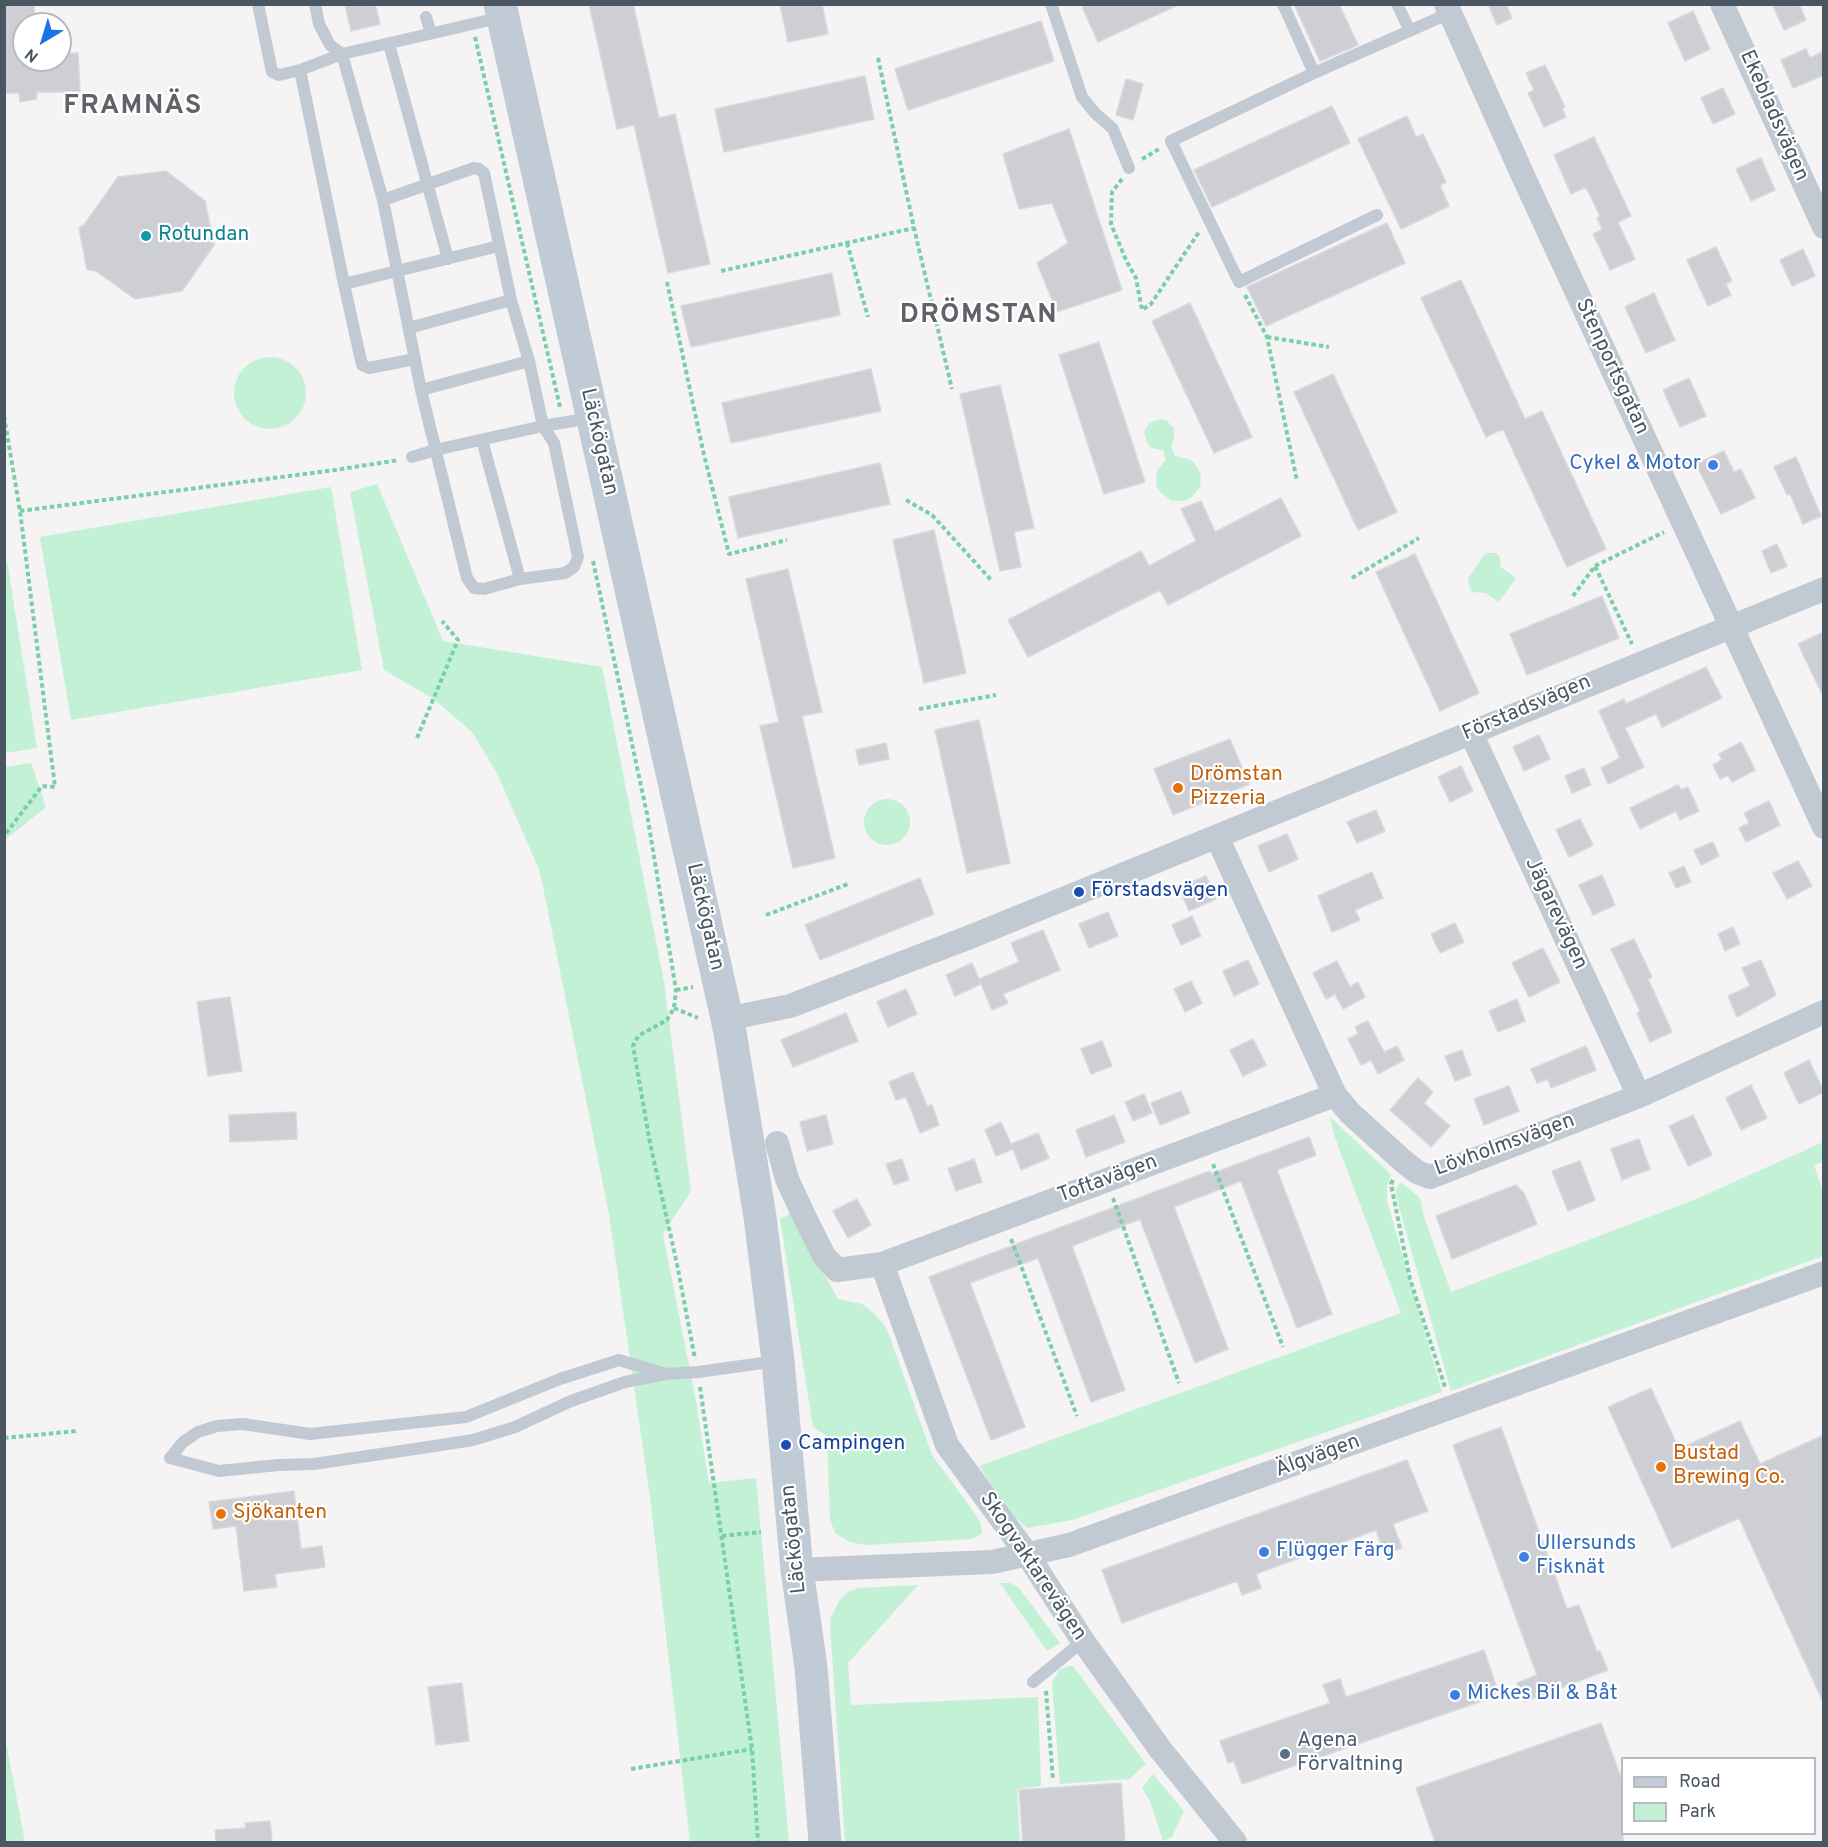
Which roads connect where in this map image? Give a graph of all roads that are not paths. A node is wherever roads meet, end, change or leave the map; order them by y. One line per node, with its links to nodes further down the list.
1 (258, 4): 14 (lane)
2 (315, 4): 13 (lane)
3 (1051, 4): 16 (lane)
4 (1284, 4): 15 (lane)
5 (1397, 4): 10 (lane)
6 (1722, 4): 20 (street, Ekebladsvägen)
7 (1448, 9): 10 (lane); 37 (street, Stenportsgatan)
8 (491, 15): 11 (lane); 30 (main road, Läckögatan)
9 (426, 17): 11 (lane)
10 (1410, 31): 15 (lane)
11 (431, 33): 12 (lane)
12 (388, 44): 13 (lane); 17 (lane)
13 (342, 54): 14 (lane); 18 (lane)
14 (300, 70): 24 (lane)
15 (1314, 73): 19 (lane)
16 (1130, 168)
17 (428, 184): 18 (lane); 21 (lane); 22 (lane)
18 (383, 200): 23 (lane)
19 (1377, 215)
20 (1824, 227)
21 (499, 246): 22 (lane); 25 (lane)
22 (448, 259): 23 (lane)
23 (398, 272): 24 (lane); 26 (lane)
24 (344, 284): 27 (lane)
25 (511, 300): 26 (lane); 28 (lane)
26 (409, 328): 27 (lane)
27 (415, 359): 29 (lane)
28 (530, 361): 29 (lane); 31 (lane)
29 (421, 390): 33 (lane)
30 (578, 420): 31 (lane); 42 (main road, Läckögatan)
31 (543, 426): 32 (lane); 35 (lane)
32 (482, 440): 33 (lane); 35 (lane)
33 (435, 450): 34 (lane); 35 (lane)
34 (412, 457)
35 (520, 579)
36 (1824, 589): 37 (street, Förstadsvägen)
37 (1730, 626): 38 (street, Förstadsvägen); 39 (street, Stenportsgatan)
38 (1471, 733): 40 (street, Förstadsvägen); 44 (street, Jägarevägen)
39 (1824, 826)
40 (1217, 837): 42 (street, Förstadsvägen); 43 (street, Lövholmsvägen)
41 (1824, 1012): 44 (street, Lövholmsvägen)
42 (712, 1018): 48 (main road, Läckögatan)
43 (1335, 1095): 44 (street, Lövholmsvägen); 46 (street, Toftavägen)
44 (1639, 1096)
45 (777, 1143): 46 (street)
46 (882, 1264): 50 (street, Skogvaktarevägen)
47 (1824, 1274): 50 (street, Älgvägen)
48 (778, 1361): 49 (lane); 51 (main road, Läckögatan)
49 (666, 1374): 49 (lane)
50 (1027, 1554): 51 (street, Älgvägen); 52 (street, Skogvaktarevägen)
51 (797, 1570): 54 (main road, Läckögatan)
52 (1083, 1641): 53 (lane); 55 (street, Skogvaktarevägen)
53 (1033, 1682)
54 (825, 1842)
55 (1234, 1842)

